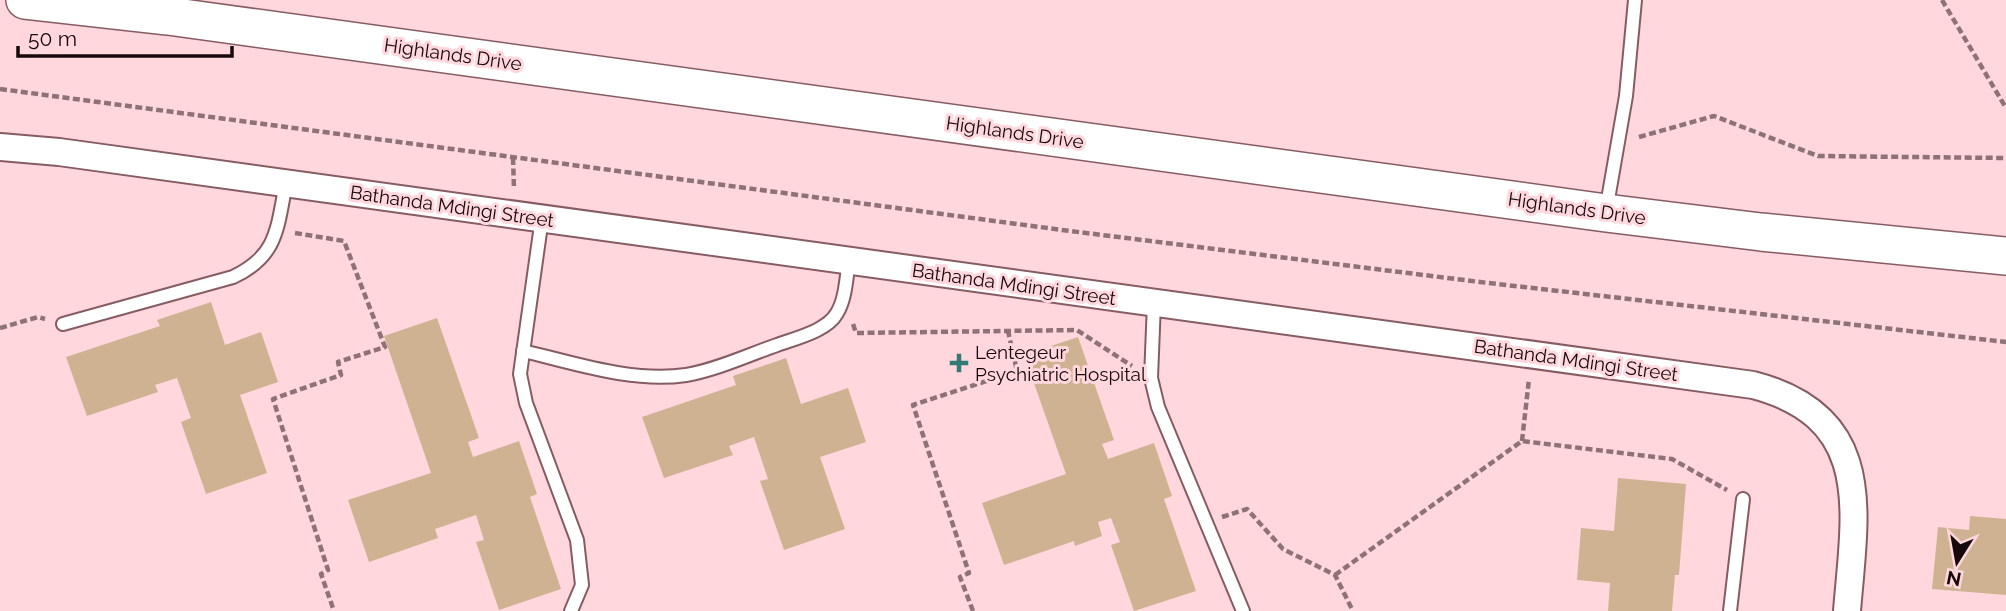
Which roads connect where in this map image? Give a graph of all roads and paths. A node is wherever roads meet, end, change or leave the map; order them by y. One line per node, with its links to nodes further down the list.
1 (24, 0): 10 (main road, Highlands Drive)
2 (1635, 0): 6 (lane)
3 (1942, 0): 5 (path)
4 (0, 89): 20 (path)
5 (2006, 108)
6 (1616, 144): 8 (path); 10 (lane)
7 (0, 147): 9 (street, Bathanda Mdingi Street)
8 (2006, 158)
9 (286, 183): 11 (street, Bathanda Mdingi Street); 12 (lane)
10 (1606, 213): 13 (main road, Highlands Drive)
11 (542, 218): 14 (street, Bathanda Mdingi Street); 21 (lane)
12 (277, 230): 17 (lane); 28 (path)
13 (2006, 256)
14 (849, 261): 15 (lane); 16 (street, Bathanda Mdingi Street)
15 (842, 301): 19 (path); 21 (lane)
16 (1154, 303): 22 (street, Bathanda Mdingi Street); 23 (lane)
17 (63, 324): 18 (path)
18 (0, 328)
19 (1009, 331): 23 (path); 30 (path)
20 (2006, 342)
21 (523, 351): 29 (lane)
22 (1533, 355): 24 (path); 34 (street, Bathanda Mdingi Street)
23 (1151, 378): 26 (lane)
24 (1522, 441): 25 (path); 27 (path)
25 (1743, 499): 33 (lane)
26 (1205, 522): 27 (path); 31 (lane)
27 (1335, 575): 32 (path)
28 (334, 611)
29 (571, 611)
30 (972, 611)
31 (1242, 611)
32 (1353, 611)
33 (1730, 611)
34 (1847, 611)

